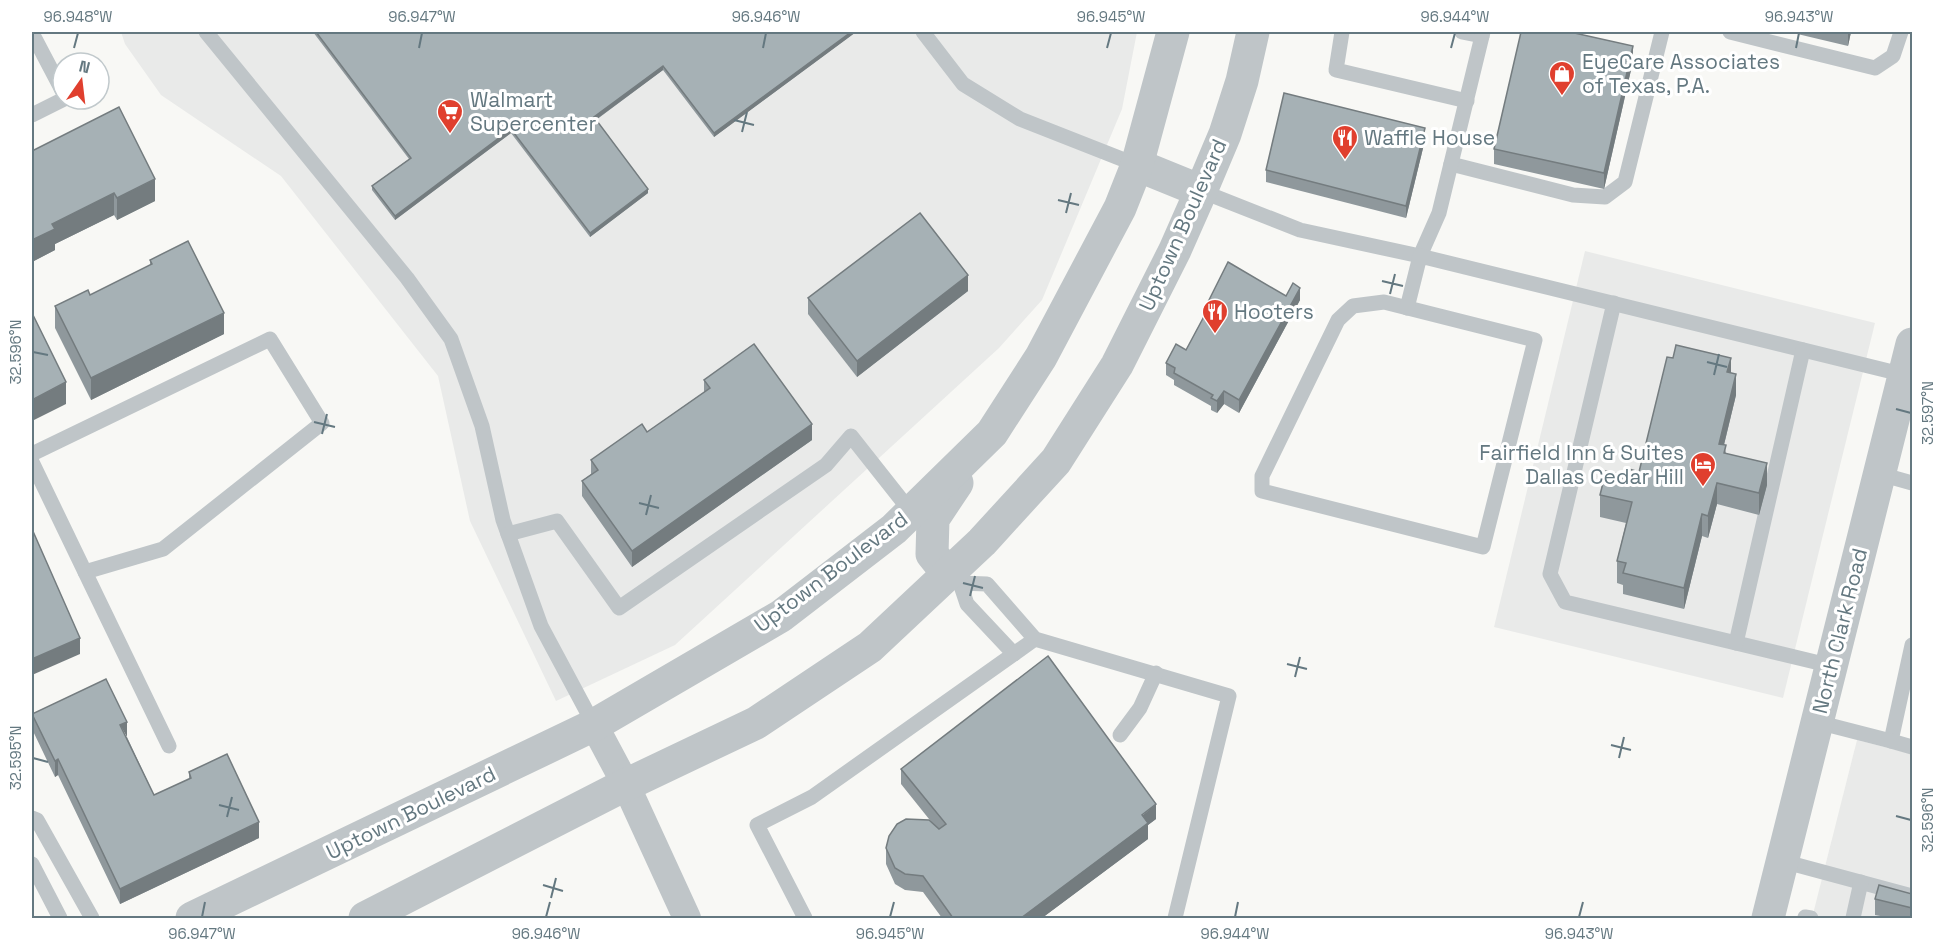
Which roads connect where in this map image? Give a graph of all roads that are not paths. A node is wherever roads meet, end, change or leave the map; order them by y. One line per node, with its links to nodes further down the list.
1 (206, 32): 31 (lane)
2 (923, 32): 17 (lane)
3 (1173, 32): 17 (street, Uptown Boulevard)
4 (1253, 32): 18 (street, Uptown Boulevard)
5 (1342, 32): 13 (lane)
6 (1462, 32): 11 (lane)
7 (1662, 32): 16 (lane)
8 (1730, 32): 9 (lane)
9 (1901, 32)
10 (32, 33): 12 (lane)
11 (1483, 34): 13 (lane)
12 (51, 69)
13 (1467, 100): 16 (lane)
14 (51, 106): 15 (lane)
15 (32, 115)
16 (1451, 164): 19 (lane)
17 (1137, 165): 18 (street); 25 (street, Uptown Boulevard)
18 (1202, 191): 19 (lane); 33 (street, Uptown Boulevard)
19 (1420, 256): 20 (lane); 21 (lane)
20 (1614, 303): 23 (lane); 35 (lane)
21 (1407, 308): 21 (lane)
22 (1912, 344): 24 (street, North Clark Road)
23 (1803, 350): 24 (lane); 35 (lane)
24 (1906, 383): 28 (street, North Clark Road)
25 (992, 433): 30 (street, Uptown Boulevard); 33 (street)
26 (32, 454): 32 (lane)
27 (32, 462): 32 (lane)
28 (1880, 474): 29 (lane); 38 (street, North Clark Road)
29 (1912, 483)
30 (911, 512): 31 (lane); 41 (street, Uptown Boulevard)
31 (508, 534): 41 (lane)
32 (85, 572): 44 (lane)
33 (954, 578): 34 (lane); 37 (lane); 46 (street, Uptown Boulevard)
34 (1035, 639): 37 (lane); 39 (lane)
35 (1736, 643): 38 (lane)
36 (1912, 645): 43 (lane)
37 (1014, 654): 57 (lane)
38 (1832, 666): 40 (street, North Clark Road)
39 (1156, 673): 42 (lane); 58 (lane)
40 (1817, 722): 43 (lane); 48 (street, North Clark Road)
41 (594, 725): 46 (street); 54 (street, Uptown Boulevard)
42 (1120, 735)
43 (1891, 741): 45 (lane)
44 (169, 747)
45 (1912, 747)
46 (626, 785): 55 (street, Uptown Boulevard); 56 (street)
47 (32, 818): 53 (lane)
48 (1782, 861): 50 (lane); 59 (street, North Clark Road)
49 (32, 864): 52 (lane)
50 (1861, 882): 51 (lane); 60 (lane)
51 (1912, 896)
52 (60, 918)
53 (92, 918)
54 (192, 918)
55 (365, 918)
56 (687, 918)
57 (805, 918)
58 (1175, 918)
59 (1768, 918)
60 (1853, 918)

